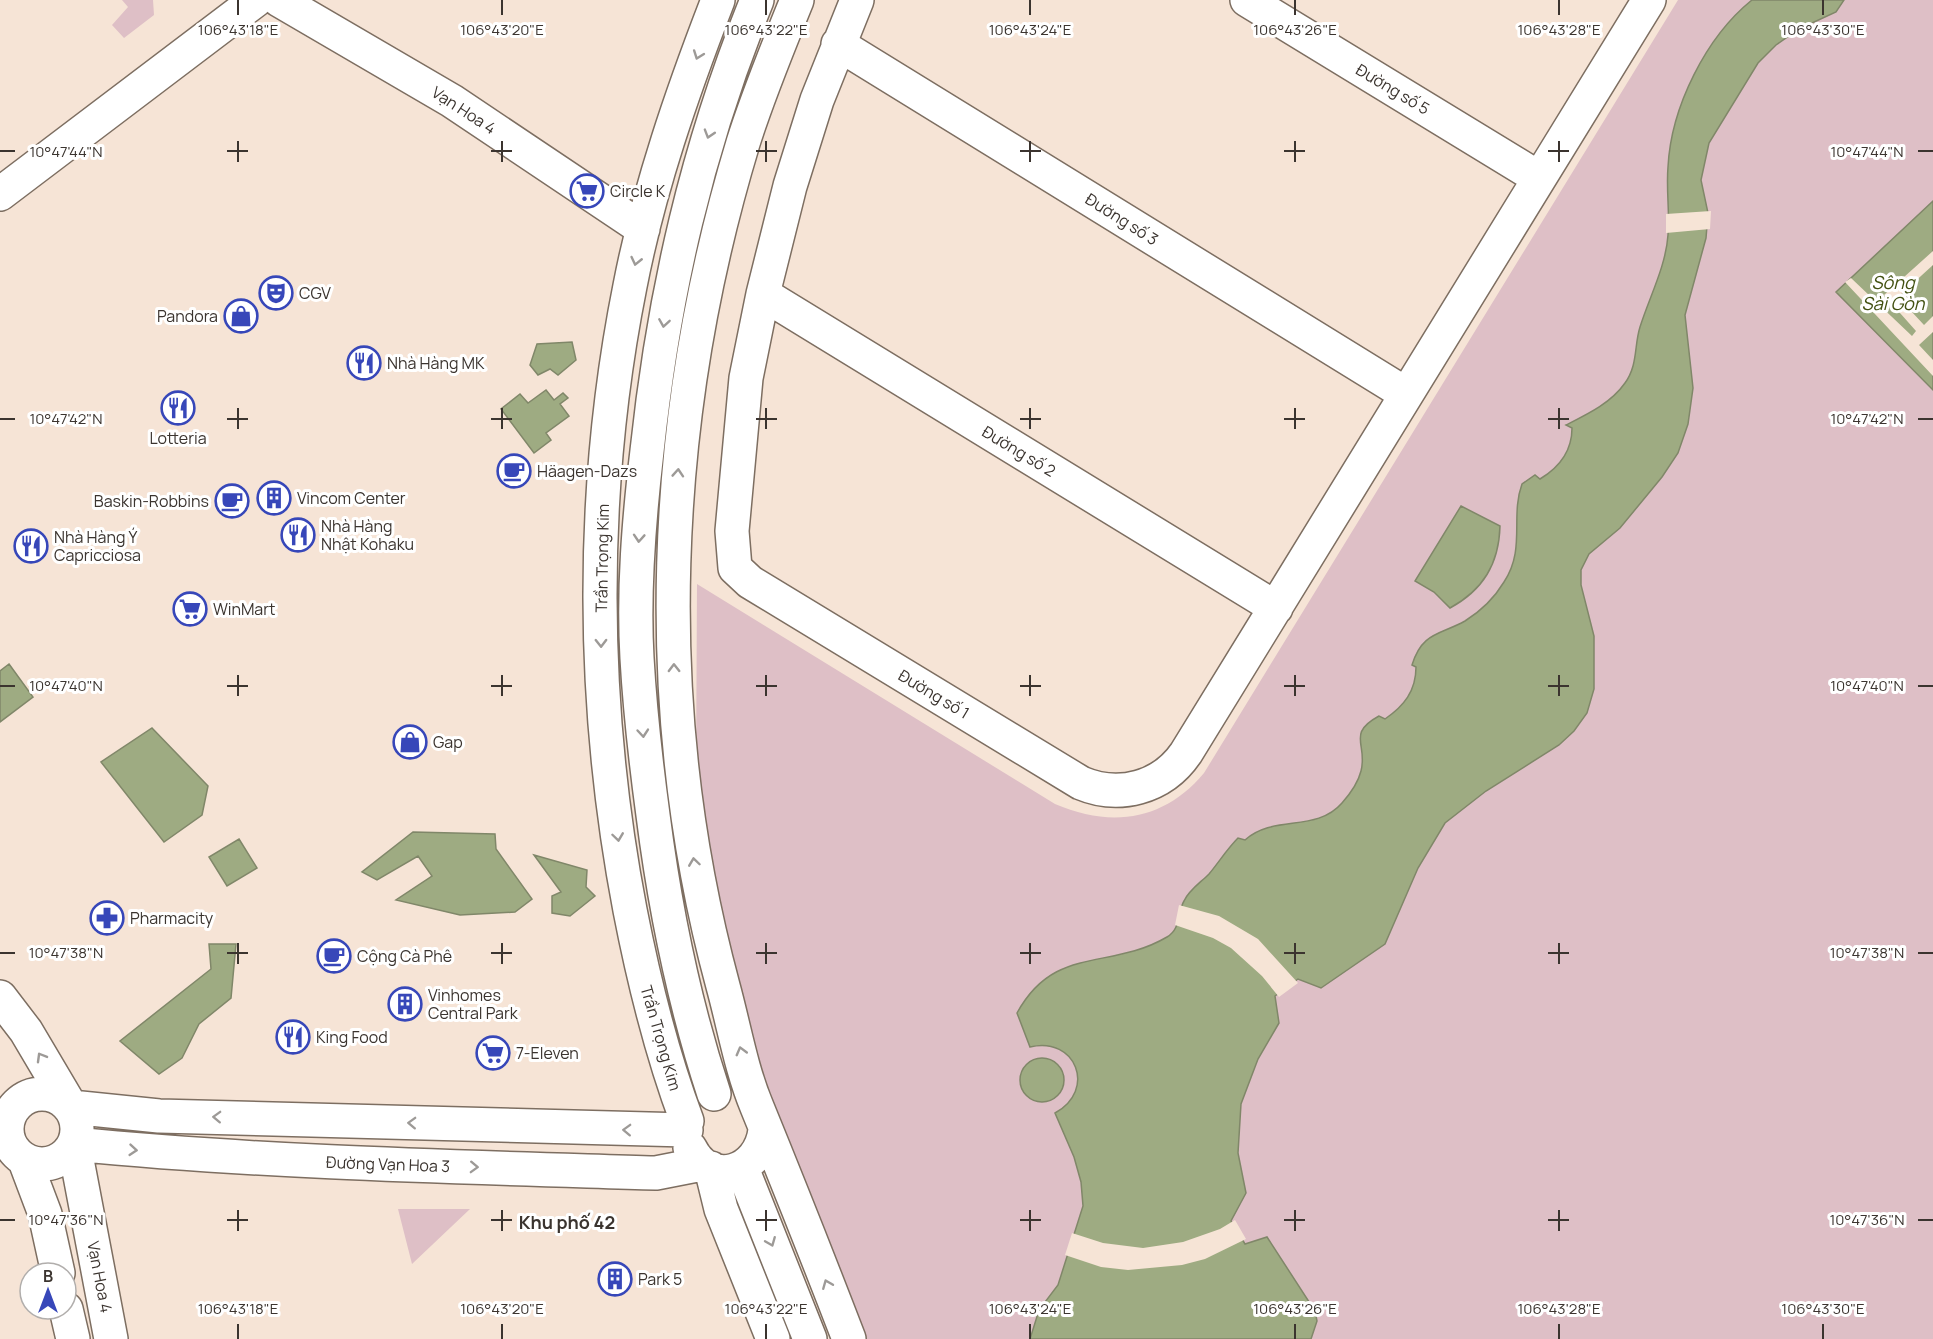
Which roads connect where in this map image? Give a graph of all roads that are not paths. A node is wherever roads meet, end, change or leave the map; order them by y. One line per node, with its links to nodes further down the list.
1 (256, 0): 11 (street)
2 (279, 0): 12 (street, Vạn Hoa 4)
3 (718, 0): 12 (street, Trần Trọng Kim, one-way to 12)
4 (758, 0): 18 (street, one-way to 18)
5 (797, 0): 21 (street, one-way to 5)
6 (857, 0): 9 (street)
7 (1247, 0): 10 (street, Đường số 5)
8 (1649, 0): 10 (street)
9 (838, 44): 13 (street); 14 (street, Đường số 3)
10 (1539, 178): 14 (street)
11 (0, 194)
12 (643, 230): 22 (street, Trần Trọng Kim, one-way to 22)
13 (762, 294): 15 (street, Đường số 2); 15 (street, Đường số 1)
14 (1406, 394): 15 (street)
15 (1276, 608)
16 (0, 997): 17 (street)
17 (12, 1034): 19 (street, one-way to 17)
18 (714, 1094): 21 (street); 22 (street, Trần Trọng Kim)
19 (70, 1107): 20 (street); 22 (street, one-way to 19); 23 (street)
20 (3, 1110): 24 (street)
21 (761, 1119): 25 (street); 32 (street, one-way to 21)
22 (687, 1126): 25 (street, Trần Trọng Kim)
23 (74, 1144): 24 (street); 25 (street, Đường Vạn Hoa 3, one-way to 25); 29 (street, Vạn Hoa 4)
24 (14, 1156): 26 (street)
25 (718, 1167): 30 (street, Trần Trọng Kim); 31 (street, Trần Trọng Kim, one-way to 31)
26 (55, 1261)
27 (69, 1321): 28 (street)
28 (73, 1339)
29 (111, 1339)
30 (773, 1339)
31 (810, 1339)
32 (849, 1339)

